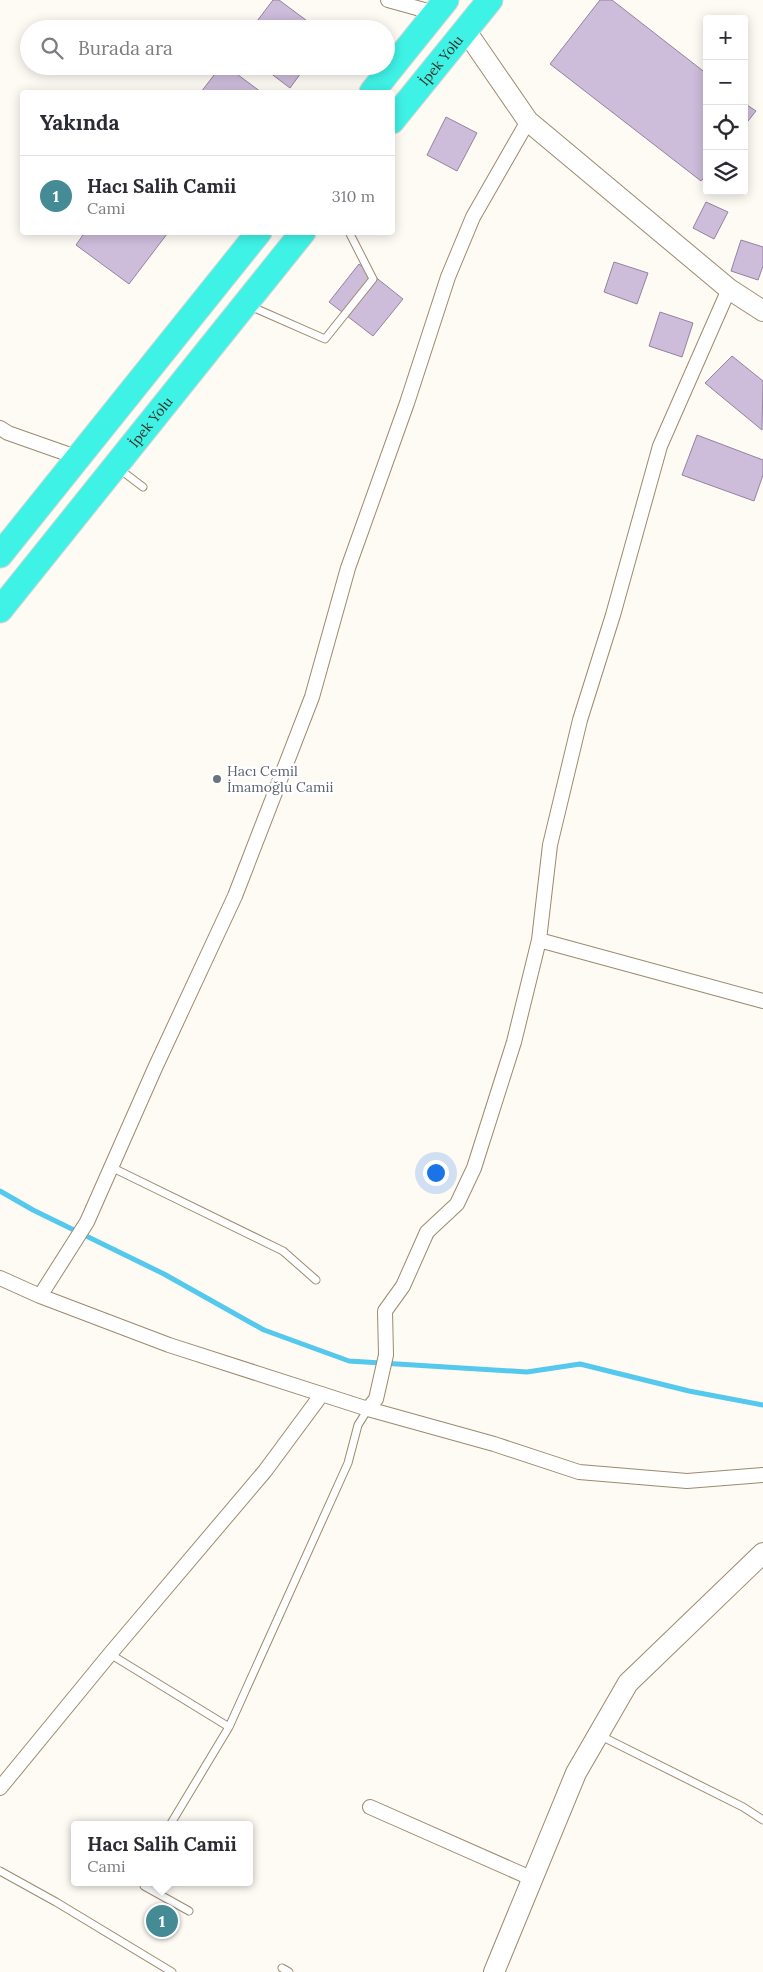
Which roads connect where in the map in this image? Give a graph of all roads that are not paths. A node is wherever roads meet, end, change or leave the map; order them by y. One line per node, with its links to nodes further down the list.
1 (388, 0): 3 (street)
2 (490, 0): 4 (highway, İpek Yolu)
3 (440, 6): 5 (highway)
4 (466, 31): 8 (highway, İpek Yolu); 9 (street)
5 (395, 63)
6 (385, 75): 7 (highway)
7 (374, 90)
8 (395, 117)
9 (528, 121): 13 (street); 24 (street)
10 (258, 235): 17 (highway)
11 (301, 235): 14 (highway, İpek Yolu)
12 (351, 235): 14 (lane)
13 (729, 289): 15 (street); 22 (street)
14 (245, 304): 18 (highway, İpek Yolu)
15 (763, 311)
16 (0, 428): 17 (street)
17 (79, 458): 20 (highway)
18 (116, 467): 19 (lane); 21 (highway, İpek Yolu)
19 (143, 487)
20 (0, 555)
21 (0, 610)
22 (539, 940): 23 (street); 29 (street)
23 (763, 1002)
24 (111, 1167): 26 (lane); 27 (street)
25 (0, 1278): 27 (street)
26 (316, 1280)
27 (40, 1296): 28 (street)
28 (322, 1394): 29 (street); 32 (street)
29 (368, 1409): 30 (street); 33 (lane)
30 (763, 1475)
31 (763, 1553): 34 (street)
32 (110, 1654): 33 (lane); 35 (street)
33 (229, 1727): 38 (lane)
34 (598, 1735): 37 (lane); 40 (street)
35 (0, 1788)
36 (370, 1807): 40 (street)
37 (763, 1820)
38 (172, 1821)
39 (0, 1872): 43 (lane)
40 (533, 1878): 44 (street)
41 (144, 1886): 42 (lane)
42 (189, 1911)
43 (172, 1972)
44 (494, 1972)

